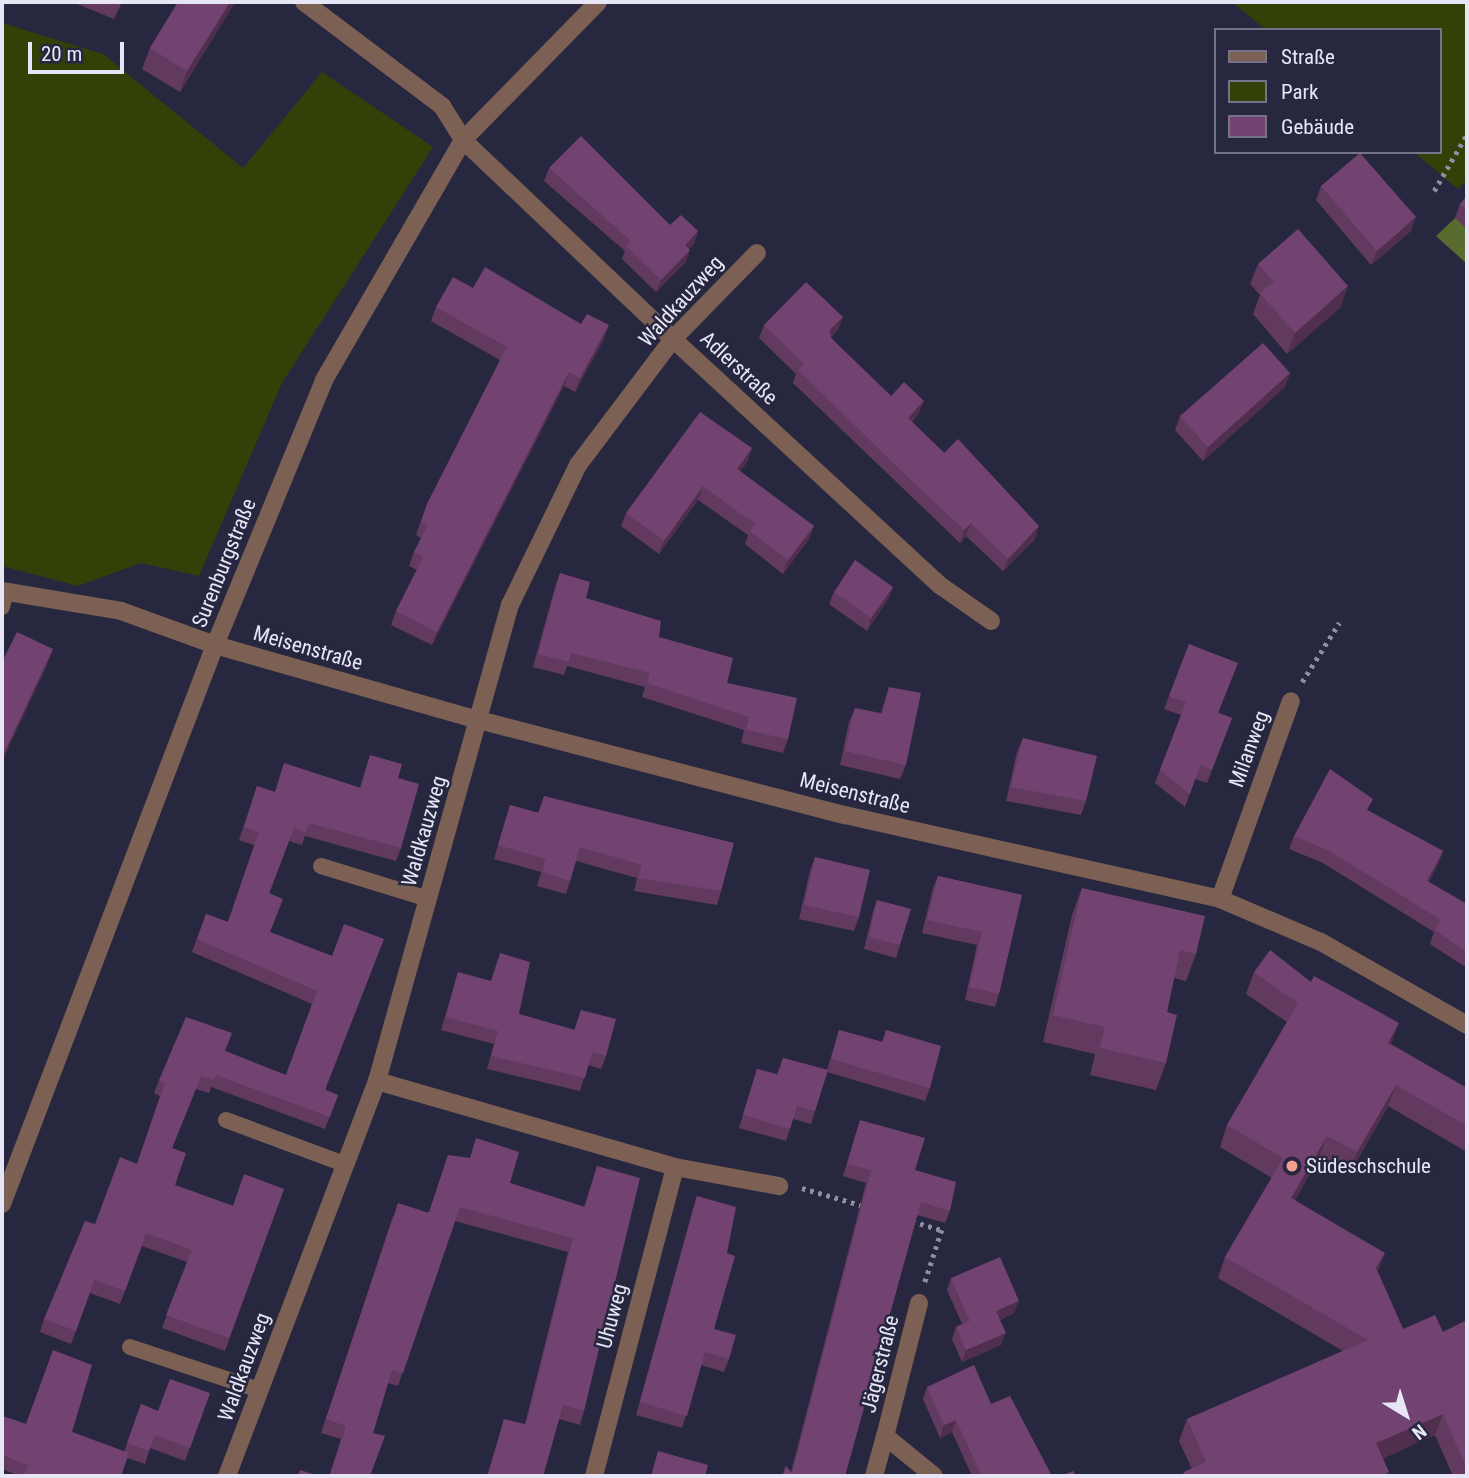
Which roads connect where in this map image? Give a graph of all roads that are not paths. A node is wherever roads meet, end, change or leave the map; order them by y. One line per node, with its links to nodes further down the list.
1 (304, 2): 3 (street, Adlerstraße)
2 (598, 2): 3 (street, Surenburgstraße)
3 (463, 140): 5 (street, Adlerstraße); 8 (street, Surenburgstraße)
4 (757, 253): 5 (street, Waldkauzweg)
5 (673, 339): 7 (street, Adlerstraße); 10 (street, Waldkauzweg)
6 (3, 597): 8 (street, Meisenstraße)
7 (991, 621)
8 (215, 645): 10 (street, Meisenstraße); 20 (street, Surenburgstraße)
9 (1291, 701): 12 (street, Milanweg)
10 (479, 720): 12 (street, Meisenstraße); 13 (street, Waldkauzweg)
11 (321, 866): 13 (lane)
12 (1220, 898): 14 (street, Meisenstraße)
13 (428, 899): 15 (street, Waldkauzweg)
14 (1467, 1025)
15 (377, 1081): 17 (street, Waldkauzweg); 18 (street)
16 (226, 1121): 17 (lane)
17 (344, 1164): 23 (street, Waldkauzweg)
18 (675, 1167): 19 (street); 26 (street, Uhuweg)
19 (779, 1186)
20 (2, 1204)
21 (919, 1303): 24 (street, Jägerstraße)
22 (130, 1347): 23 (lane)
23 (259, 1390): 25 (street, Waldkauzweg)
24 (885, 1436): 27 (street, Jägerstraße); 28 (street, Jägerstraße)
25 (227, 1476)
26 (594, 1476)
27 (874, 1476)
28 (934, 1476)

